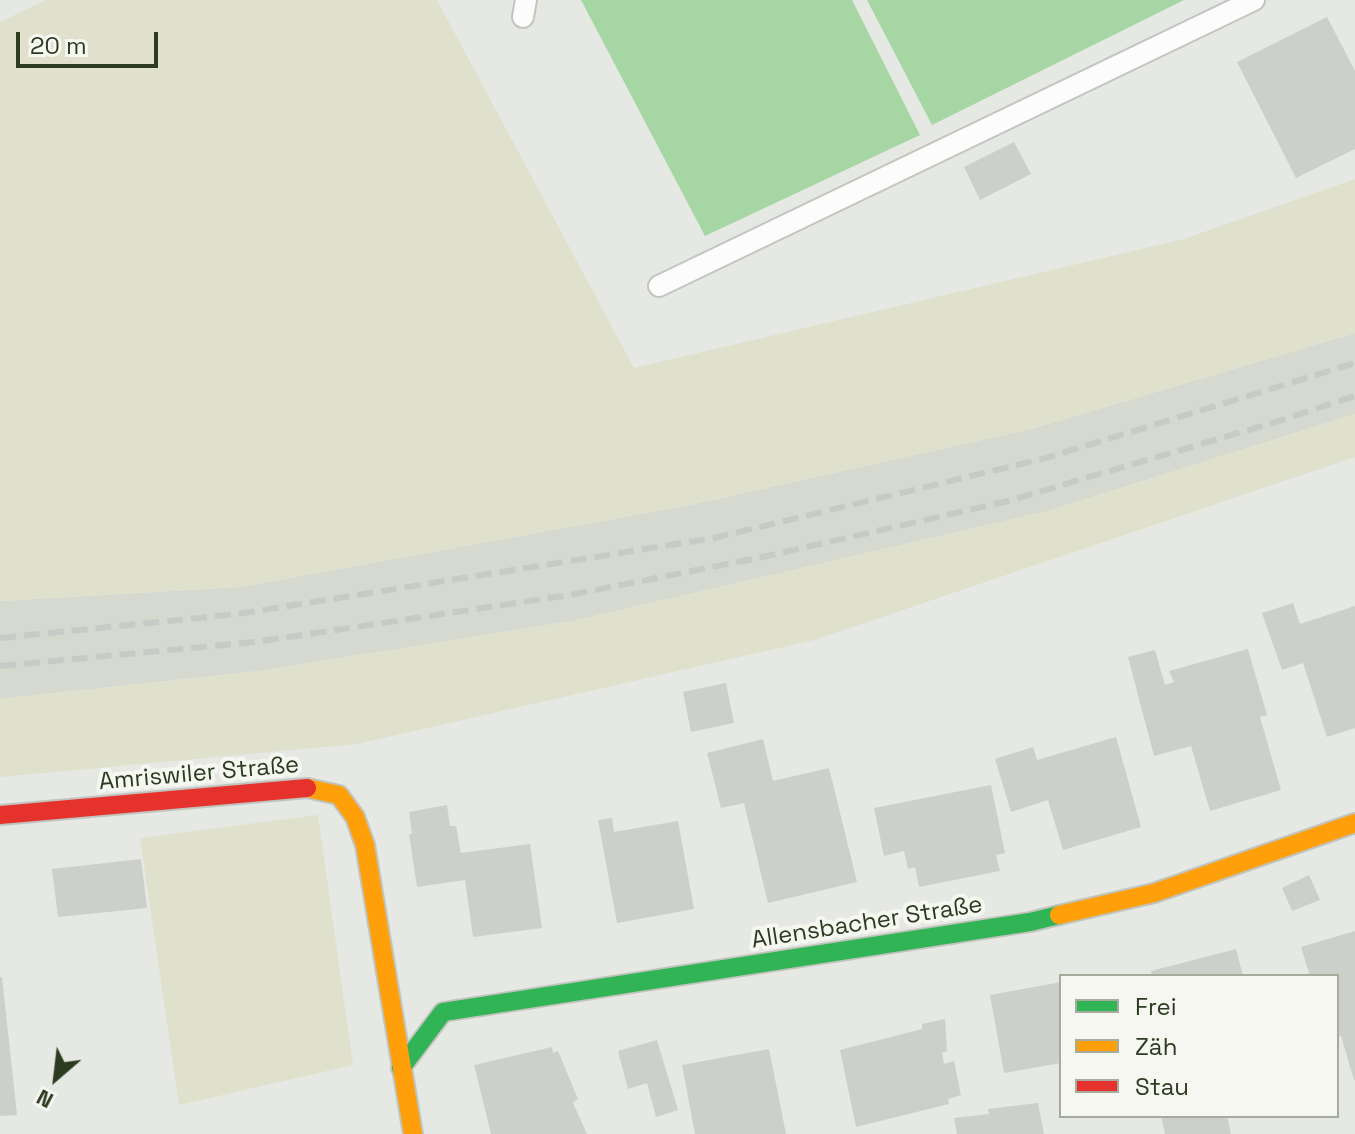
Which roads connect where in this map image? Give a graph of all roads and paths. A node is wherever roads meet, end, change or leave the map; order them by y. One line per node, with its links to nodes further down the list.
1 (1254, 0): 2 (lane)
2 (659, 286)
3 (0, 815): 5 (street, Amriswiler Straße)
4 (1355, 823): 5 (street, Allensbacher Straße)
5 (401, 1068): 6 (street, Amriswiler Straße)
6 (413, 1134)

